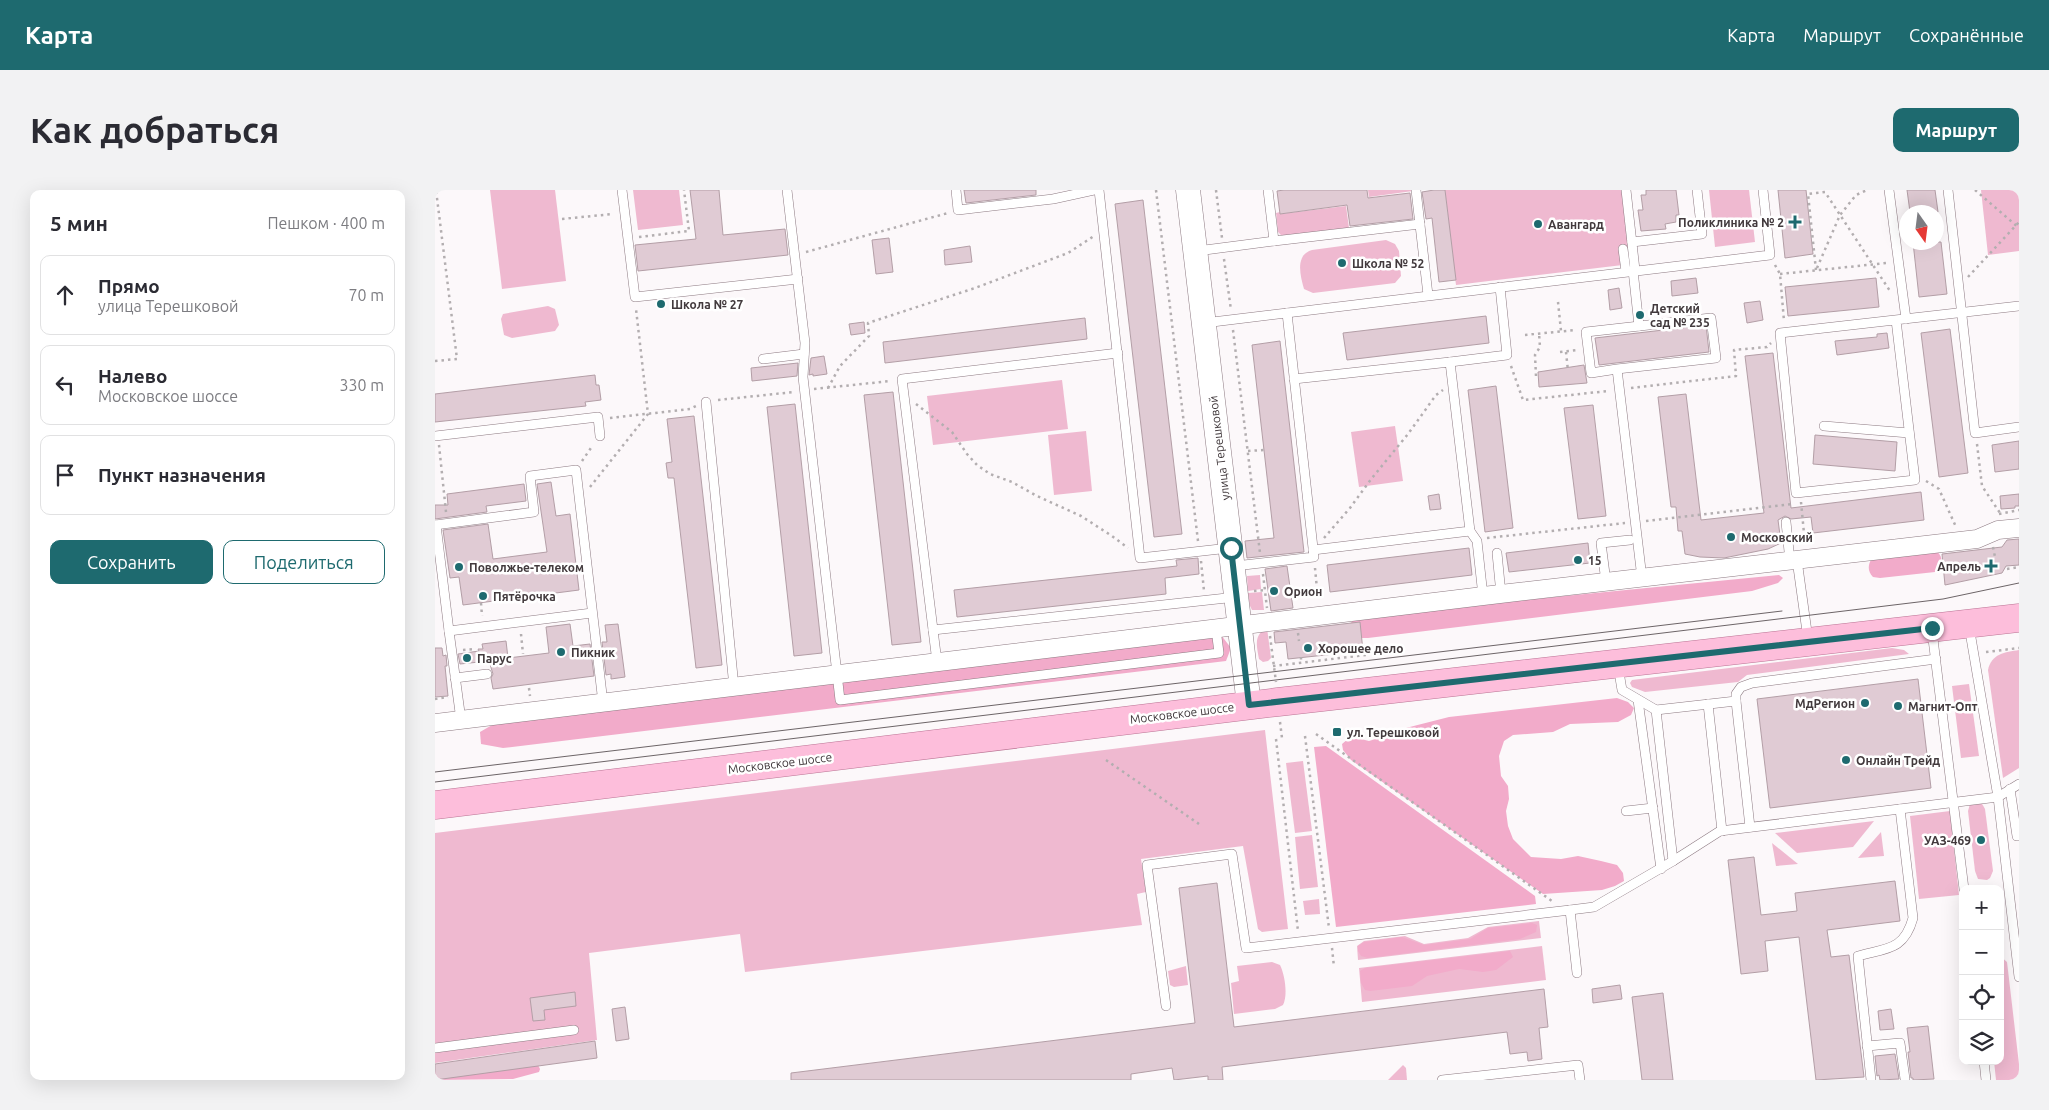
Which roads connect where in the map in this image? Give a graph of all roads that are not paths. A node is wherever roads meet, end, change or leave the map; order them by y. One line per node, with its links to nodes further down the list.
1 (622, 190): 21 (lane)
2 (787, 190): 21 (lane)
3 (956, 190): 14 (lane)
4 (1094, 190): 14 (lane)
5 (1099, 190): 31 (lane)
6 (1188, 190): 19 (street, улица Терешковой)
7 (1268, 190): 16 (lane)
8 (1416, 190): 15 (lane)
9 (1626, 190): 17 (lane)
10 (1697, 190): 17 (lane)
11 (1763, 190): 20 (lane)
12 (1889, 190): 27 (lane)
13 (1948, 190): 26 (lane)
14 (1052, 194)
15 (1420, 224): 16 (lane); 23 (lane)
16 (1274, 241): 19 (lane)
17 (1632, 242): 20 (lane)
18 (1623, 250): 20 (lane)
19 (1195, 251): 29 (street, улица Терешковой)
20 (1631, 271): 22 (lane); 30 (lane)
21 (798, 279): 32 (lane)
22 (1500, 287): 23 (lane); 34 (lane)
23 (1428, 295): 25 (lane)
24 (2019, 306): 26 (lane)
25 (1287, 313): 29 (lane); 36 (lane)
26 (1961, 313): 27 (lane); 39 (lane)
27 (1906, 316): 28 (lane)
28 (1896, 320): 40 (lane); 40 (lane)
29 (1204, 323): 50 (street, улица Терешковой)
30 (1639, 326): 35 (lane); 35 (lane)
31 (1118, 353): 50 (lane); 64 (lane)
32 (804, 354): 33 (lane); 71 (lane)
33 (763, 359)
34 (1450, 362): 36 (lane); 46 (lane)
35 (1617, 369): 53 (lane)
36 (1294, 379): 48 (lane)
37 (706, 402): 73 (lane)
38 (1824, 426): 40 (lane)
39 (2019, 427)
40 (1909, 433)
41 (436, 435): 42 (lane)
42 (600, 436)
43 (1786, 522): 51 (lane)
44 (436, 525): 52 (lane); 58 (lane)
45 (2019, 528): 51 (street)
46 (1469, 530): 48 (lane); 57 (lane)
47 (1630, 540): 54 (lane)
48 (1313, 553): 50 (lane)
49 (1497, 554): 56 (lane)
50 (1231, 557): 55 (street, улица Терешковой)
51 (1798, 557): 53 (street); 66 (lane)
52 (439, 572): 65 (lane)
53 (1642, 578): 54 (street)
54 (1606, 582): 56 (street)
55 (1242, 594): 61 (street, улица Терешковой); 64 (lane)
56 (1501, 594): 57 (street)
57 (1483, 596): 61 (street)
58 (592, 612): 65 (lane); 76 (lane)
59 (2019, 618): 60 (main road, Московское шоссе)
60 (1969, 624): 62 (main road, Московское шоссе); 84 (lane)
61 (1240, 626): 63 (street); 78 (street, улица Терешковой)
62 (1932, 628): 66 (main road, Московское шоссе); 67 (lane)
63 (1216, 629): 68 (street); 71 (lane)
64 (933, 630): 68 (lane)
65 (449, 631): 72 (lane)
66 (1808, 642): 69 (main road, Московское шоссе)
67 (1936, 659): 75 (lane); 85 (lane)
68 (937, 662): 71 (street)
69 (1618, 663): 74 (lane); 78 (main road, Московское шоссе)
70 (487, 674): 72 (lane)
71 (837, 674): 73 (street)
72 (455, 678): 80 (lane)
73 (734, 687): 76 (street)
74 (1639, 700): 79 (lane); 87 (lane)
75 (1737, 701): 77 (lane); 90 (lane)
76 (603, 703): 80 (street)
77 (1709, 704): 79 (lane); 91 (lane)
78 (1249, 705): 86 (main road, Московское шоссе)
79 (1656, 710): 93 (lane)
80 (461, 720): 81 (street)
81 (435, 723)
82 (2019, 784): 83 (lane)
83 (2010, 789): 84 (lane); 92 (lane)
84 (1998, 797): 85 (lane); 97 (lane)
85 (1954, 802): 88 (lane); 95 (lane)
86 (435, 805)
87 (1653, 808): 89 (lane); 94 (lane)
88 (1900, 809): 90 (lane); 102 (lane)
89 (1627, 811)
90 (1750, 827): 91 (lane)
91 (1722, 831): 93 (lane)
92 (2019, 836)
93 (1673, 862): 94 (lane)
94 (1661, 868): 96 (lane)
95 (1964, 885)
96 (1568, 910): 98 (lane); 100 (lane)
97 (2016, 918): 99 (lane)
98 (1577, 973)
99 (2019, 977)
100 (1166, 1006)
101 (575, 1030): 103 (lane)
102 (1867, 1046): 105 (lane); 108 (lane)
103 (435, 1048)
104 (1985, 1065): 109 (lane)
105 (1905, 1079)
106 (1441, 1080): 107 (lane)
107 (1580, 1080)
108 (1871, 1080)
109 (1987, 1080)

